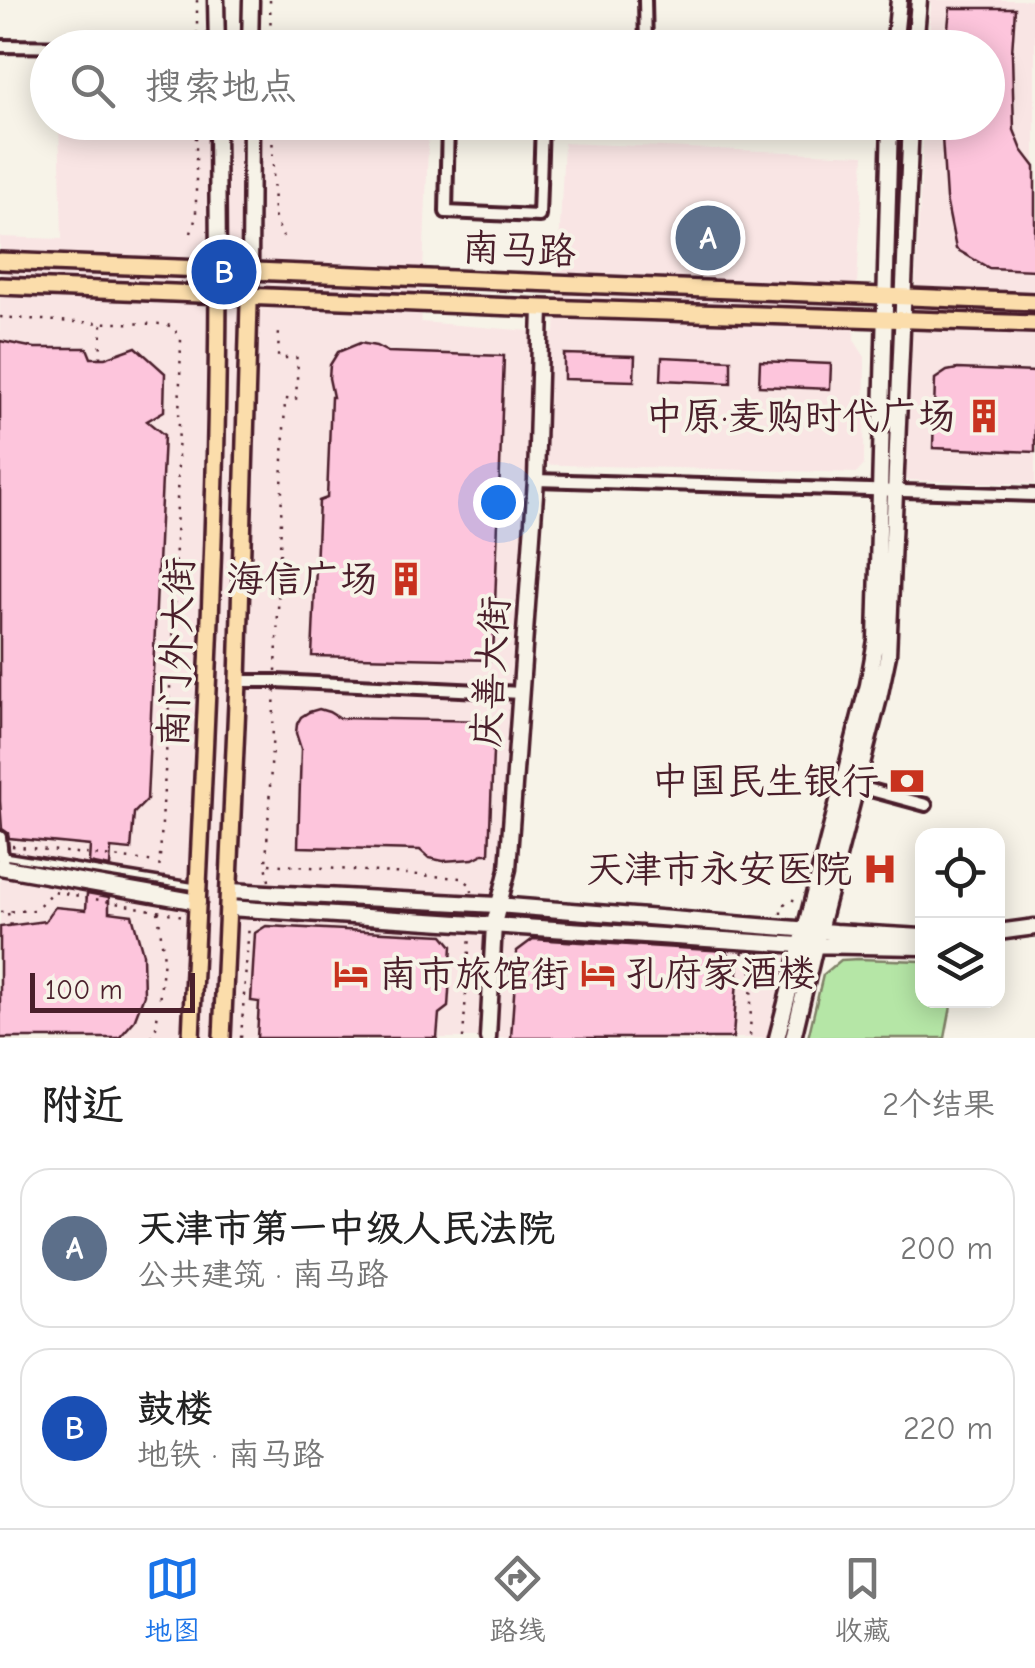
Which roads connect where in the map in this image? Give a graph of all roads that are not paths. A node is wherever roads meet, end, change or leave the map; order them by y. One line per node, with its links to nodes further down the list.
1 (216, 0): 6 (street)
2 (252, 0): 7 (street)
3 (646, 0): 8 (street)
4 (899, 0): 9 (street)
5 (919, 0): 10 (street)
6 (217, 30)
7 (251, 30)
8 (646, 30)
9 (896, 30)
10 (917, 30)
11 (0, 46): 12 (street)
12 (30, 46)
13 (217, 140): 20 (street)
14 (250, 140): 21 (street)
15 (448, 140): 16 (street)
16 (541, 140)
17 (889, 140): 25 (street)
18 (909, 140): 26 (street)
19 (0, 261): 20 (main road, 南马路)
20 (218, 269): 21 (main road, 南马路); 23 (main road, 南门外大街)
21 (250, 270): 24 (main road, 南门外大街); 25 (main road, 南马路)
22 (0, 286): 23 (main road, 南马路)
23 (218, 294): 24 (main road, 南马路); 41 (main road, 南门外大街)
24 (250, 296): 28 (main road, 南马路); 35 (main road, 南门外大街)
25 (884, 297): 26 (main road, 南马路); 29 (street)
26 (902, 298): 27 (main road, 南马路); 30 (street)
27 (1035, 302)
28 (541, 308): 29 (main road, 南马路); 32 (street, 庆善大街)
29 (884, 320): 30 (main road, 南马路); 33 (street)
30 (902, 321): 31 (main road, 南马路); 33 (street)
31 (1035, 324)
32 (536, 480): 33 (street); 36 (street, 庆善大街)
33 (888, 489): 34 (street); 37 (street); 49 (street)
34 (1035, 494)
35 (238, 681): 36 (street); 43 (main road, 南门外大街)
36 (521, 693): 42 (street, 庆善大街)
37 (856, 786): 38 (street); 49 (street)
38 (926, 805)
39 (0, 837): 40 (street)
40 (2, 859): 41 (street); 41 (lane)
41 (198, 894): 52 (main road, 南门外大街)
42 (497, 905): 43 (street); 44 (street, 庆善大街); 49 (street)
43 (229, 907): 44 (street); 53 (main road, 南门外大街)
44 (494, 924): 49 (street); 54 (street, 庆善大街)
45 (1035, 928): 46 (street)
46 (1005, 931)
47 (915, 936): 49 (street)
48 (1035, 937): 50 (street)
49 (809, 938): 51 (street); 55 (street); 56 (street)
50 (1005, 941)
51 (915, 946)
52 (191, 1038)
53 (222, 1038)
54 (488, 1038)
55 (778, 1038)
56 (793, 1038)

